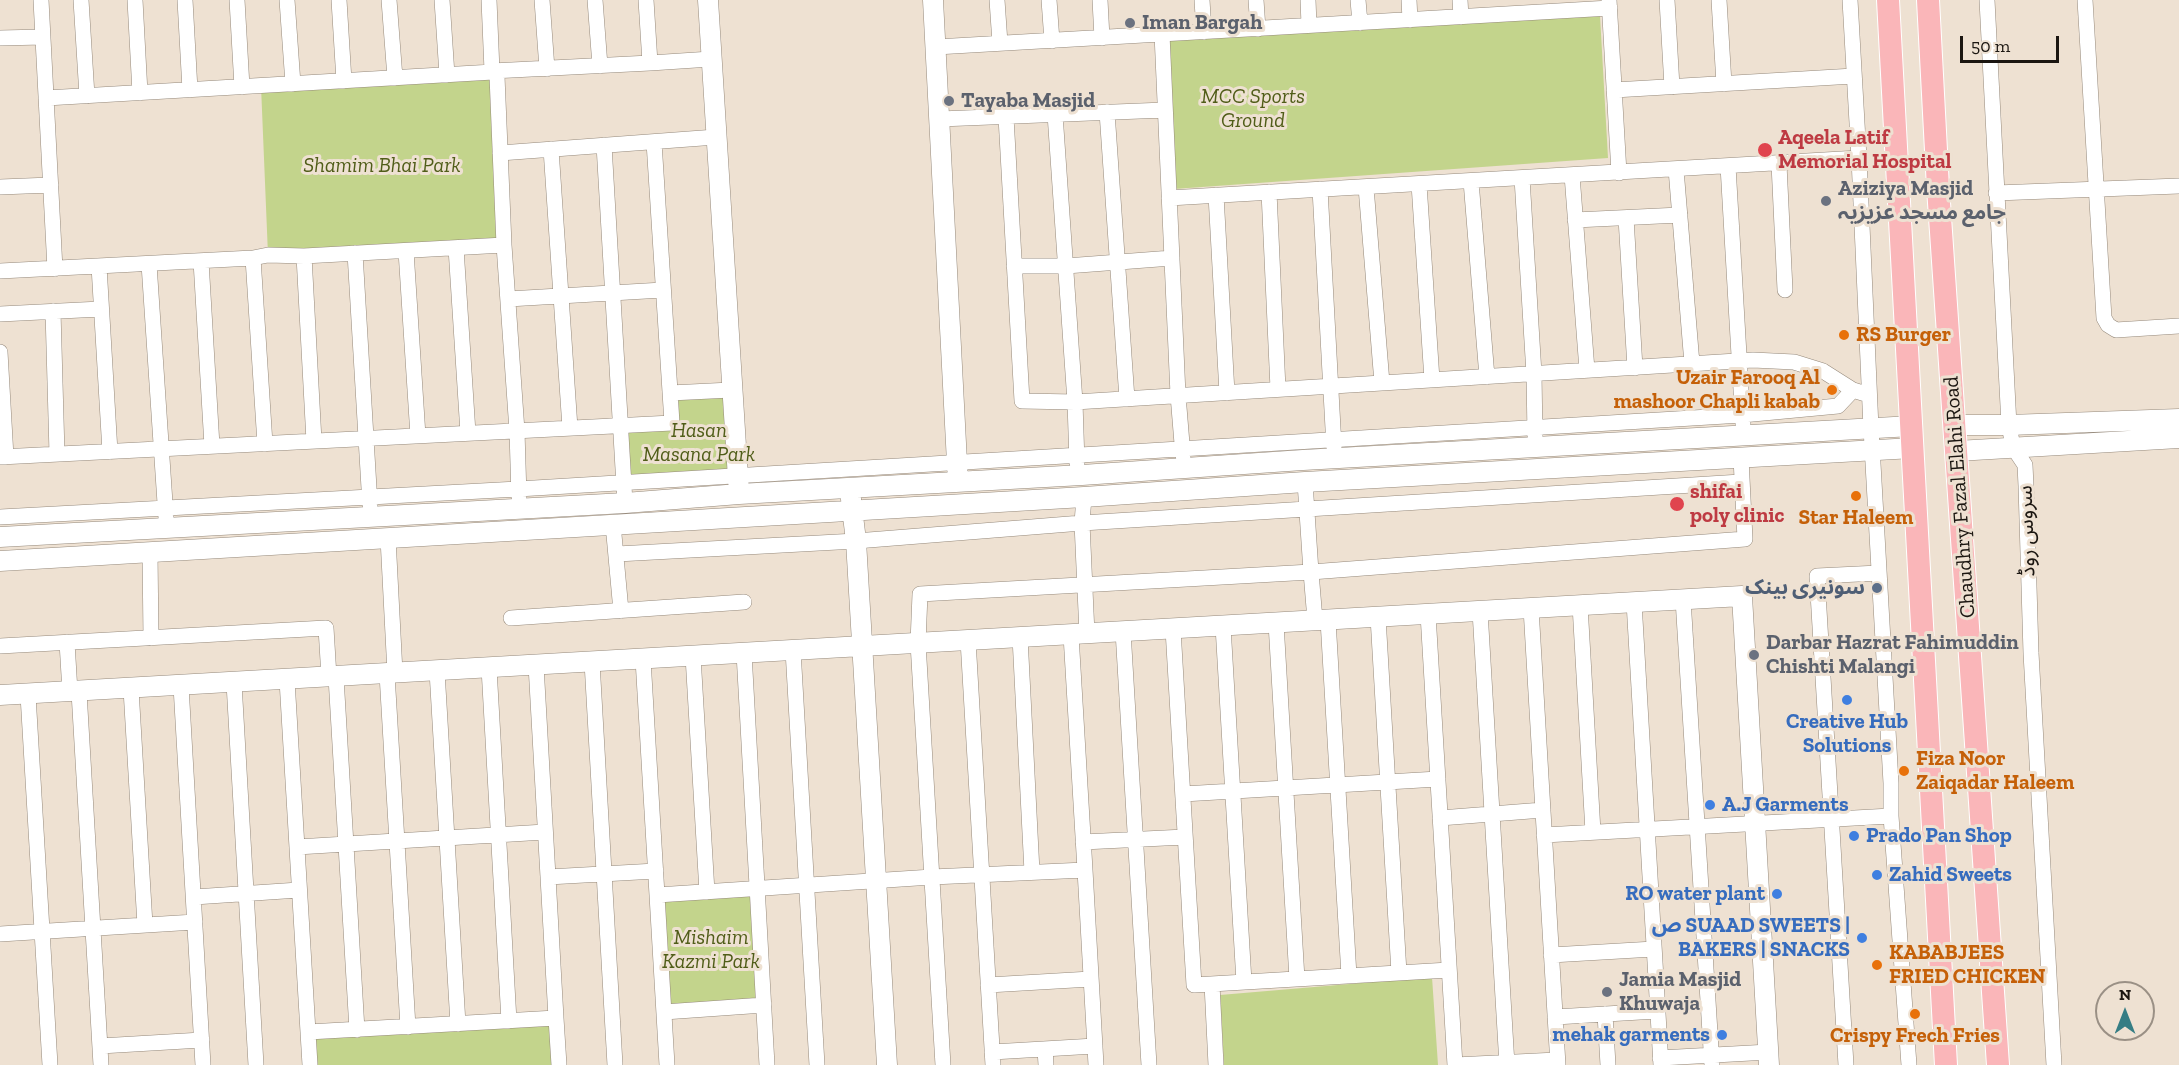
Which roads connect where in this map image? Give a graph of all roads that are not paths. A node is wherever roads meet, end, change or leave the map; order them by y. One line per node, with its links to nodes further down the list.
1 (41, 0): 44 (street)
2 (81, 0): 66 (street)
3 (135, 0): 65 (street)
4 (185, 0): 63 (street)
5 (237, 0): 61 (street)
6 (287, 0): 59 (street)
7 (339, 0): 58 (street)
8 (389, 0): 57 (street)
9 (441, 0): 55 (street)
10 (489, 0): 54 (street)
11 (542, 0): 53 (street)
12 (595, 0): 52 (street)
13 (646, 0): 51 (street)
14 (708, 0): 50 (main road)
15 (933, 0): 49 (main road)
16 (997, 0): 48 (street)
17 (1049, 0): 47 (street)
18 (1100, 0): 46 (street)
19 (1202, 0): 42 (street)
20 (1256, 0): 41 (street)
21 (1308, 0): 40 (street)
22 (1359, 0): 39 (street)
23 (1409, 0): 38 (street)
24 (1460, 0): 37 (street)
25 (1667, 0): 62 (street)
26 (1719, 0): 60 (street)
27 (1850, 0): 56 (street)
28 (1887, 0): 88 (main road, Chaudhry Fazal Elahi Road)
29 (1897, 0): 88 (main road)
30 (1919, 0): 92 (main road)
31 (1928, 0): 92 (main road, Chaudhry Fazal Elahi Road)
32 (1987, 0): 96 (street, سروس روڈ)
33 (2085, 0): 94 (street)
34 (1609, 4): 35 (street); 64 (street)
35 (1565, 5): 36 (street)
36 (1512, 7): 37 (street)
37 (1461, 17): 38 (street)
38 (1410, 20): 39 (street)
39 (1360, 23): 40 (street)
40 (1309, 26): 41 (street)
41 (1258, 29): 42 (street)
42 (1204, 32): 43 (street)
43 (1162, 34): 46 (street); 68 (street)
44 (43, 37): 45 (street); 67 (street)
45 (0, 38)
46 (1102, 38): 47 (street)
47 (1052, 40): 48 (street)
48 (1000, 43): 49 (street)
49 (936, 47): 72 (main road)
50 (711, 59): 51 (street); 73 (main road)
51 (650, 63): 52 (street)
52 (600, 66): 53 (street)
53 (547, 69): 54 (street)
54 (493, 72): 55 (street); 77 (street)
55 (447, 75): 57 (street)
56 (1854, 76): 60 (street); 78 (street)
57 (395, 78): 58 (street)
58 (344, 81): 59 (street)
59 (293, 84): 61 (street)
60 (1724, 84): 62 (street)
61 (242, 87): 63 (street)
62 (1672, 87): 64 (street)
63 (190, 90): 65 (street)
64 (1614, 90): 82 (street)
65 (140, 93): 66 (street)
66 (87, 96): 67 (street)
67 (46, 98): 87 (street)
68 (1165, 110): 69 (street); 98 (street)
69 (1107, 112): 70 (street); 110 (street)
70 (1055, 114): 71 (street); 114 (street)
71 (1006, 117): 72 (street); 113 (street)
72 (939, 119): 176 (main road)
73 (716, 137): 74 (street); 137 (main road)
74 (654, 142): 75 (street); 117 (street)
75 (604, 145): 76 (street); 119 (street)
76 (551, 149): 77 (street); 120 (street)
77 (500, 153): 102 (street)
78 (1859, 158): 79 (street); 141 (street)
79 (1779, 164): 80 (street); 118 (street)
80 (1728, 166): 81 (street); 127 (street)
81 (1676, 169): 82 (street); 99 (street)
82 (1619, 173): 83 (street)
83 (1572, 175): 84 (street); 101 (street)
84 (1522, 178): 85 (street); 131 (street)
85 (1471, 181): 86 (street); 132 (street)
86 (1419, 184): 91 (street); 133 (street)
87 (51, 185): 90 (street); 115 (street)
88 (1898, 186): 157 (main road, Chaudhry Fazal Elahi Road)
89 (2179, 186): 94 (street)
90 (0, 187)
91 (1366, 187): 93 (street); 134 (street)
92 (1938, 188): 148 (main road, Chaudhry Fazal Elahi Road)
93 (1320, 189): 95 (street); 135 (street)
94 (2096, 190): 96 (street); 125 (street)
95 (1269, 192): 97 (street); 136 (street)
96 (1996, 194): 149 (street, سروس روڈ)
97 (1216, 195): 98 (street); 140 (street)
98 (1169, 198): 108 (street)
99 (1680, 215): 100 (street); 128 (street)
100 (1626, 218): 101 (street); 129 (street)
101 (1575, 220): 130 (street)
102 (504, 245): 103 (street); 121 (street)
103 (456, 248): 104 (street); 154 (street)
104 (406, 251): 105 (street); 155 (street)
105 (355, 253): 106 (street); 158 (street)
106 (304, 256): 107 (street); 161 (street)
107 (253, 258): 109 (street); 162 (street)
108 (1172, 258): 110 (street); 142 (street)
109 (201, 261): 111 (street); 163 (street)
110 (1117, 263): 114 (street); 143 (street)
111 (149, 264): 112 (street); 166 (street)
112 (99, 266): 115 (street); 122 (street)
113 (1014, 266): 114 (street); 144 (street)
114 (1066, 266): 144 (street)
115 (55, 268): 116 (street)
116 (0, 272)
117 (663, 290): 119 (street); 139 (street)
118 (1785, 290)
119 (612, 294): 120 (street); 147 (street)
120 (561, 297): 121 (street); 151 (street)
121 (508, 299): 153 (street)
122 (101, 309): 123 (street); 169 (street)
123 (53, 311): 124 (street); 170 (street)
124 (0, 314)
125 (2179, 326)
126 (0, 352): 172 (street)
127 (1739, 361): 128 (street); 138 (street); 145 (street)
128 (1692, 364): 129 (street)
129 (1635, 368): 130 (street)
130 (1587, 370): 131 (street)
131 (1534, 374): 132 (street); 150 (street)
132 (1487, 377): 133 (street)
133 (1432, 380): 134 (street)
134 (1382, 383): 135 (street)
135 (1330, 386): 136 (street); 159 (street)
136 (1278, 389): 140 (street)
137 (731, 390): 139 (street); 181 (main road)
138 (1853, 390): 141 (street); 145 (street)
139 (670, 393): 147 (street)
140 (1227, 393): 142 (street)
141 (1869, 394): 152 (street)
142 (1178, 395): 143 (street); 173 (street)
143 (1127, 399): 144 (street)
144 (1075, 402): 171 (street)
145 (1742, 415): 150 (street); 156 (street)
146 (2179, 419): 149 (main road)
147 (619, 425): 151 (street); 178 (street)
148 (1955, 425): 149 (main road); 168 (main road, Chaudhry Fazal Elahi Road)
149 (2009, 425): 164 (street, سروس روڈ)
150 (1535, 427): 159 (street); 165 (street)
151 (570, 428): 153 (street)
152 (1870, 428): 156 (main road); 157 (main road); 167 (street)
153 (517, 431): 154 (street); 184 (street)
154 (468, 434): 155 (street)
155 (418, 436): 158 (street)
156 (1744, 436): 165 (main road)
157 (1912, 437): 167 (main road); 283 (main road, Chaudhry Fazal Elahi Road)
158 (366, 438): 161 (street); 186 (street)
159 (1334, 438): 173 (street); 175 (street)
160 (2179, 438): 164 (main road)
161 (314, 441): 162 (street)
162 (265, 444): 163 (street)
163 (212, 446): 166 (street)
164 (2013, 447): 168 (main road); 344 (street, سروس روڈ)
165 (1536, 448): 175 (main road)
166 (160, 449): 169 (street); 187 (street)
167 (1873, 450): 174 (main road); 201 (street)
168 (1957, 451): 284 (main road, Chaudhry Fazal Elahi Road)
169 (110, 452): 170 (street)
170 (57, 454): 172 (street)
171 (1077, 454): 173 (street); 176 (street); 177 (street)
172 (3, 457)
173 (1183, 458): 175 (main road); 177 (main road)
174 (1741, 458): 179 (main road); 180 (street)
175 (1335, 459)
176 (958, 472): 177 (main road); 181 (street); 182 (main road)
177 (1077, 476)
178 (624, 482): 181 (street); 184 (street); 185 (street)
179 (1305, 482): 183 (main road); 189 (street)
180 (1741, 482): 189 (street); 200 (street)
181 (738, 485): 182 (main road); 185 (main road)
182 (849, 488): 188 (main road)
183 (1084, 497): 188 (main road); 191 (street)
184 (519, 499): 185 (main road); 186 (main road)
185 (625, 504)
186 (370, 507): 187 (street); 193 (main road)
187 (165, 508): 190 (street); 193 (street)
188 (852, 509): 192 (main road); 196 (main road)
189 (1307, 509): 191 (street); 200 (street)
190 (0, 517)
191 (1082, 523): 196 (street); 202 (street)
192 (614, 524): 195 (main road); 198 (street)
193 (166, 528): 194 (main road)
194 (0, 537)
195 (388, 538): 197 (main road); 234 (street)
196 (856, 541): 198 (street); 225 (main road)
197 (150, 553): 199 (main road); 220 (street)
198 (617, 554): 208 (street)
199 (0, 561)
200 (1311, 572): 202 (street); 213 (street)
201 (1879, 573): 251 (street); 253 (street)
202 (1086, 583): 218 (street); 223 (street)
203 (1683, 599): 205 (main road); 254 (main road); 255 (street)
204 (744, 602): 208 (street)
205 (1634, 602): 206 (main road); 256 (street)
206 (1580, 605): 207 (main road); 258 (street)
207 (1531, 608): 209 (main road); 249 (street)
208 (621, 611): 212 (street)
209 (1480, 611): 210 (main road); 250 (street)
210 (1428, 614): 211 (main road); 243 (street)
211 (1378, 617): 213 (main road); 244 (street)
212 (511, 618)
213 (1321, 620): 214 (main road); 245 (street)
214 (1276, 623): 215 (main road); 246 (street)
215 (1223, 626): 216 (main road); 247 (street)
216 (1173, 628): 217 (main road); 248 (street)
217 (1123, 632): 218 (main road); 263 (street)
218 (1079, 634): 219 (main road); 265 (street)
219 (1020, 637): 221 (main road); 270 (street)
220 (151, 638): 222 (street); 235 (street)
221 (968, 640): 223 (main road); 272 (street)
222 (67, 642): 224 (street); 240 (street)
223 (918, 643): 225 (main road); 274 (street)
224 (0, 646)
225 (862, 646): 226 (main road); 275 (main road)
226 (793, 650): 227 (main road); 276 (street)
227 (744, 653): 228 (main road); 277 (street)
228 (693, 656): 229 (main road); 279 (street)
229 (643, 659): 230 (main road); 269 (street)
230 (592, 662): 231 (main road); 271 (street)
231 (536, 665): 232 (main road); 257 (street)
232 (489, 668): 233 (main road); 259 (street)
233 (437, 671): 234 (main road); 262 (street)
234 (391, 674): 235 (main road); 264 (street)
235 (333, 677): 236 (main road); 266 (street)
236 (287, 680): 237 (main road); 267 (street)
237 (234, 683): 238 (main road); 280 (street)
238 (182, 686): 239 (main road); 282 (street)
239 (131, 689): 240 (main road); 286 (street)
240 (74, 692): 242 (main road); 287 (street)
241 (0, 695): 242 (main road)
242 (28, 695): 288 (street)
243 (1438, 779): 244 (street); 252 (street)
244 (1388, 782): 245 (street); 293 (street)
245 (1337, 785): 246 (street); 294 (street)
246 (1286, 788): 247 (street); 295 (street)
247 (1233, 791): 248 (street); 297 (street)
248 (1183, 794): 261 (street)
249 (1543, 810): 250 (street); 260 (street)
250 (1492, 813): 252 (street); 320 (street)
251 (1892, 816): 253 (street); 339 (street)
252 (1440, 818): 292 (street)
253 (1831, 818): 254 (street); 338 (street)
254 (1755, 823): 255 (street); 316 (main road)
255 (1698, 826): 256 (street); 317 (street)
256 (1647, 829): 258 (street); 290 (street)
257 (545, 832): 259 (street); 273 (street)
258 (1593, 832): 260 (street)
259 (498, 835): 262 (street); 306 (street)
260 (1544, 835): 291 (street)
261 (1185, 837): 263 (street); 298 (street)
262 (447, 838): 264 (street); 307 (street)
263 (1136, 840): 265 (street); 335 (street)
264 (397, 841): 266 (street); 308 (street)
265 (1083, 842): 268 (street)
266 (346, 844): 267 (street); 309 (street)
267 (297, 847): 278 (street)
268 (1085, 870): 270 (street); 296 (street)
269 (656, 871): 271 (street); 281 (street)
270 (1032, 872): 272 (street)
271 (604, 874): 273 (street); 327 (street)
272 (982, 876): 274 (street); 299 (street)
273 (548, 877): 305 (street)
274 (932, 877): 275 (street); 332 (street)
275 (876, 882): 276 (street); 331 (main road)
276 (807, 886): 277 (street); 330 (street)
277 (757, 889): 279 (street); 300 (street)
278 (299, 890): 280 (street); 310 (street)
279 (707, 892): 281 (street)
280 (246, 894): 282 (street); 324 (street)
281 (657, 895): 302 (street)
282 (194, 897): 285 (street)
283 (1936, 901): 340 (main road, Chaudhry Fazal Elahi Road); 341 (main road)
284 (1989, 916): 342 (main road); 343 (main road, Chaudhry Fazal Elahi Road)
285 (195, 922): 286 (street); 311 (street)
286 (145, 925): 287 (street)
287 (93, 928): 288 (street); 312 (street)
288 (42, 931): 289 (street); 321 (street)
289 (0, 934)
290 (1654, 950): 291 (street); 301 (street)
291 (1551, 955): 304 (street)
292 (1449, 970): 293 (street); 320 (street)
293 (1399, 973): 294 (street)
294 (1348, 976): 295 (street)
295 (1297, 979): 297 (street)
296 (1091, 980): 299 (street); 313 (street)
297 (1244, 982): 298 (street)
298 (1212, 984): 336 (street)
299 (988, 986): 315 (street)
300 (764, 1005): 302 (street); 329 (street)
301 (1658, 1011): 303 (street); 318 (street)
302 (664, 1012): 328 (street)
303 (1605, 1014): 304 (street); 337 (street)
304 (1555, 1017): 319 (street)
305 (556, 1018): 306 (street); 326 (street)
306 (509, 1021): 307 (street)
307 (458, 1024): 308 (street)
308 (408, 1027): 309 (street)
309 (357, 1030): 310 (street)
310 (308, 1032): 325 (street)
311 (202, 1040): 312 (street); 323 (street)
312 (100, 1046): 322 (street)
313 (1095, 1046): 314 (street); 334 (street)
314 (1045, 1049): 315 (street); 333 (street)
315 (992, 1058)
316 (1769, 1058): 317 (street)
317 (1711, 1060): 318 (street)
318 (1660, 1061)
319 (1558, 1062): 320 (street)
320 (1507, 1063)
321 (50, 1065)
322 (101, 1065)
323 (204, 1065)
324 (256, 1065)
325 (309, 1065)
326 (559, 1065)
327 (615, 1065)
328 (667, 1065)
329 (768, 1065)
330 (817, 1065)
331 (887, 1065)
332 (943, 1065)
333 (1046, 1065)
334 (1096, 1065)
335 (1149, 1065)
336 (1216, 1065)
337 (1608, 1065)
338 (1846, 1065)
339 (1909, 1065)
340 (1946, 1065)
341 (1961, 1065)
342 (1986, 1065)
343 (1998, 1065)
344 (2054, 1065)

